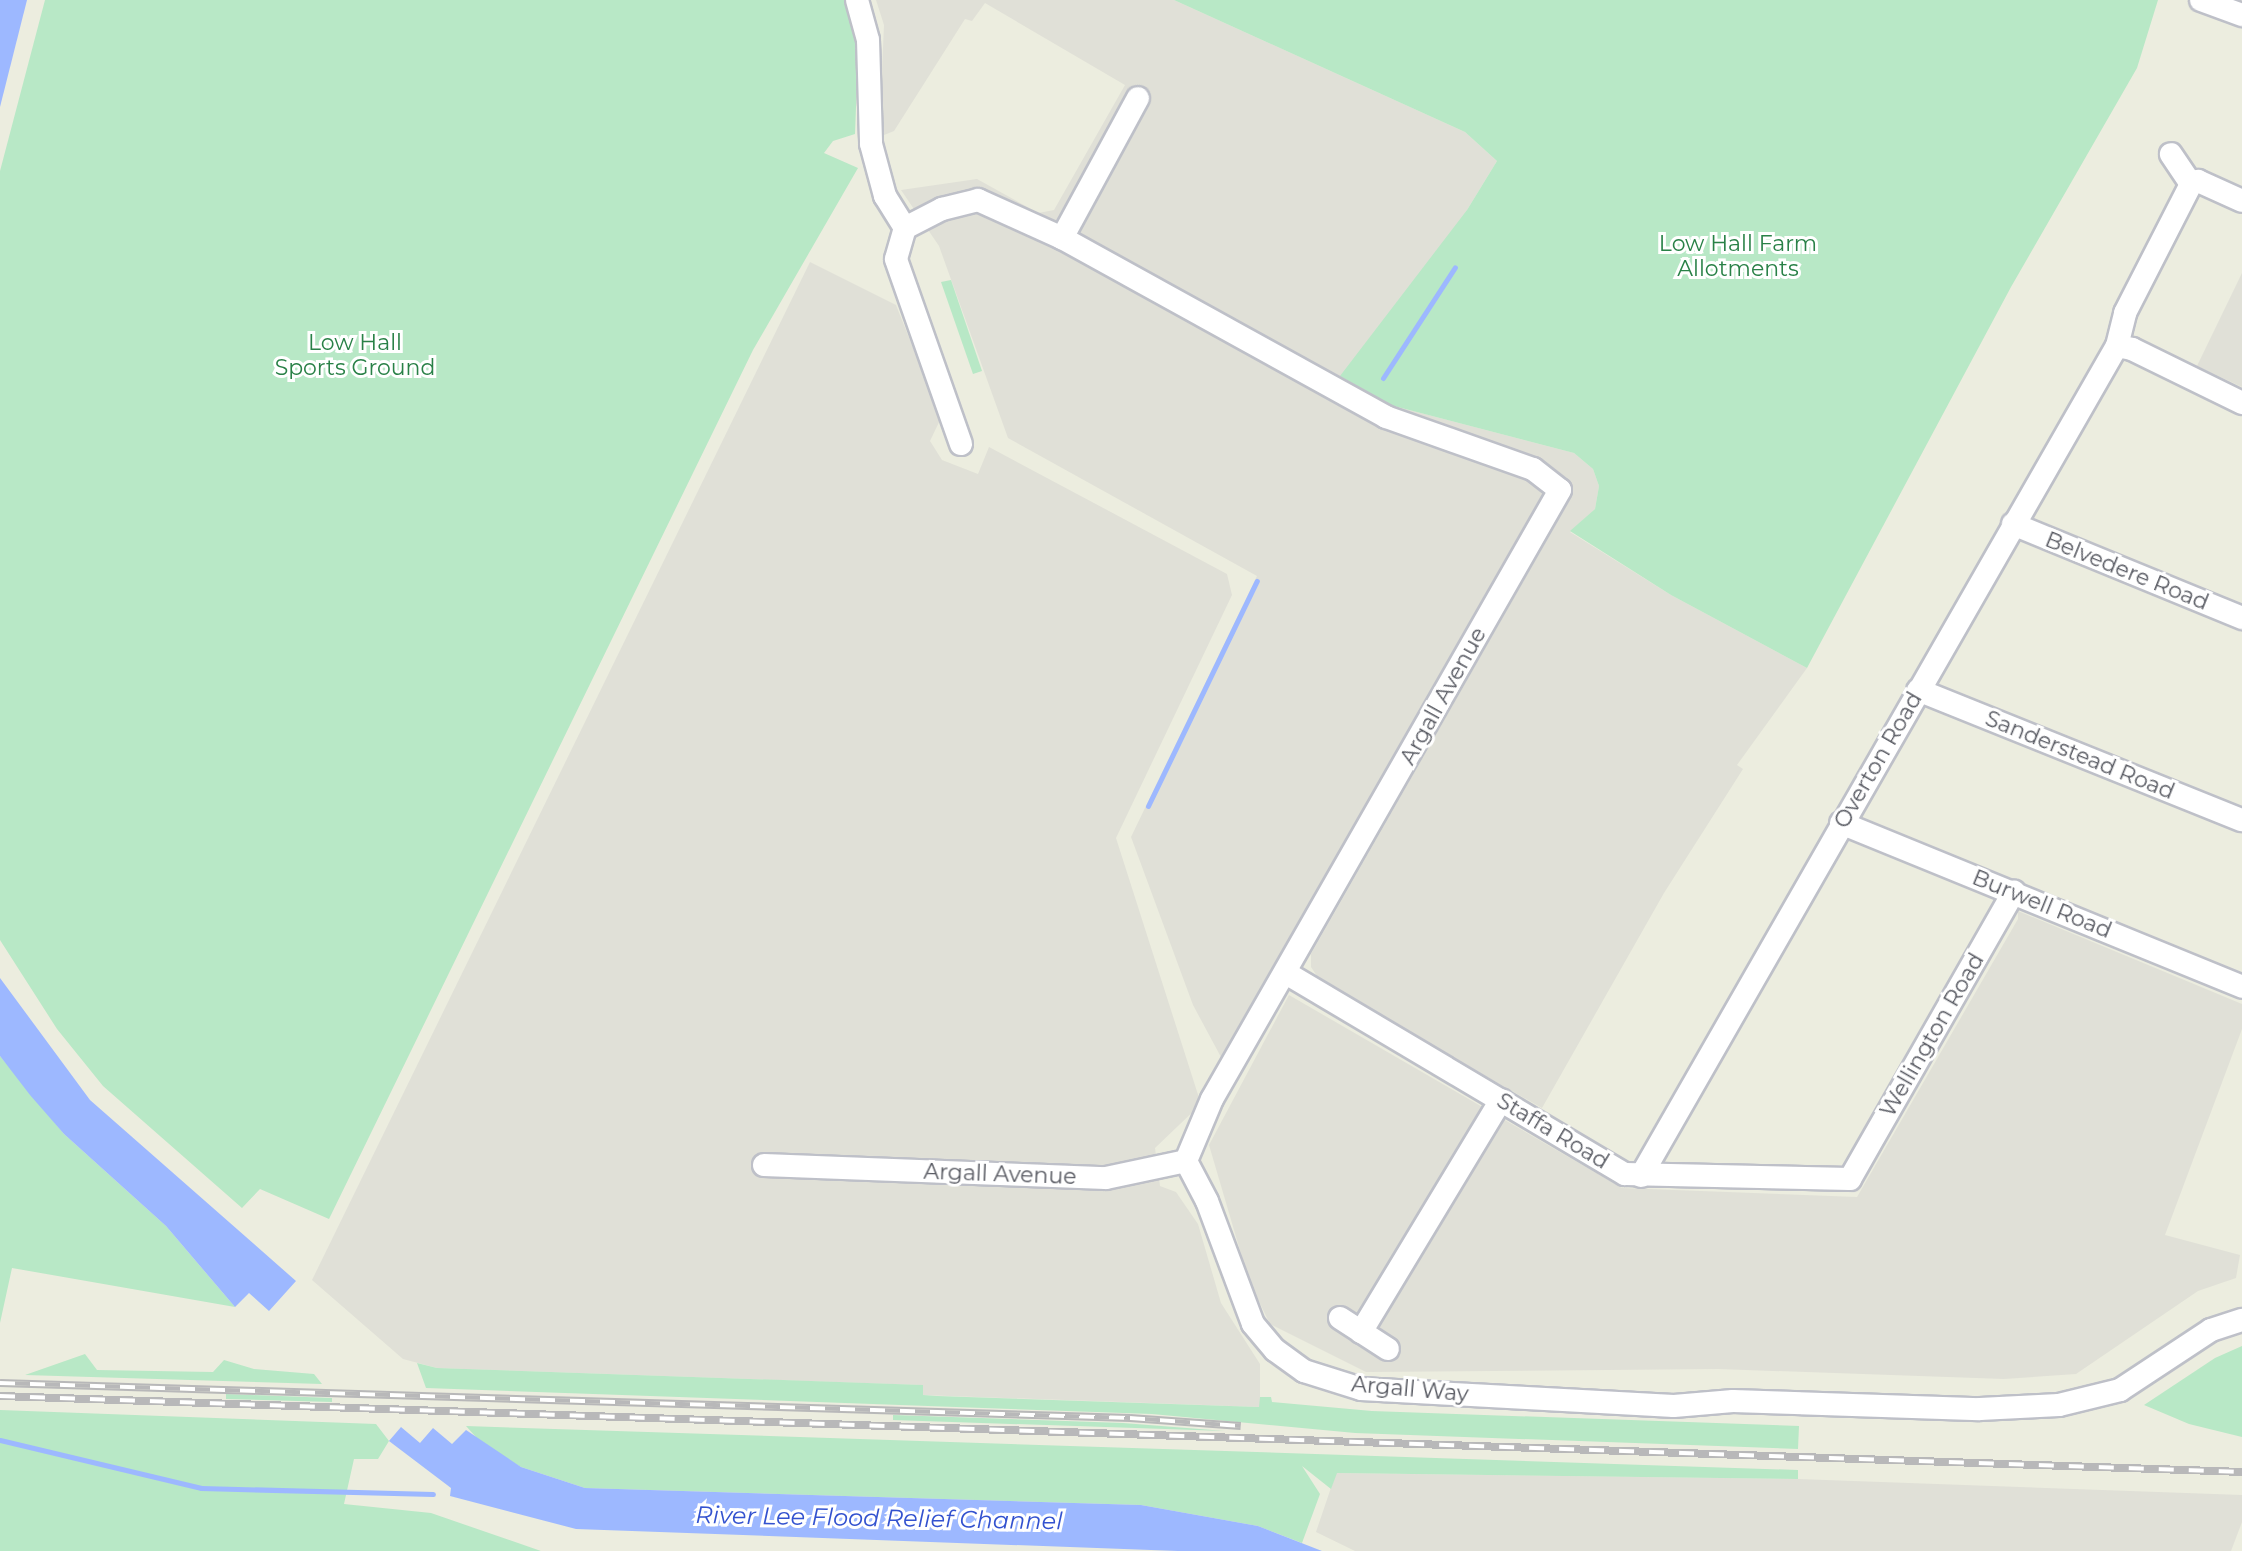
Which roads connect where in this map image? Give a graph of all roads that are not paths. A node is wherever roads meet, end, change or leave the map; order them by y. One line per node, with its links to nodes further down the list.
1 (857, 0): 8 (street)
2 (2201, 0): 3 (street)
3 (2242, 15)
4 (1138, 98): 9 (street)
5 (2171, 154): 6 (street)
6 (2191, 184): 7 (street); 10 (street, Overton Road)
7 (2242, 201)
8 (905, 228): 9 (street); 12 (street)
9 (1062, 238): 19 (street, Argall Avenue)
10 (2117, 346): 11 (street); 13 (street, Overton Road)
11 (2242, 403)
12 (961, 444)
13 (2013, 524): 14 (street, Belvedere Road); 15 (street, Overton Road)
14 (2242, 618)
15 (1918, 690): 16 (street, Sanderstead Road); 17 (street, Overton Road)
16 (2242, 820)
17 (1841, 823): 18 (street, Burwell Road); 24 (street, Overton Road)
18 (2014, 892): 20 (street, Burwell Road); 25 (street, Wellington Road)
19 (1286, 973): 21 (street, Staffa Road); 22 (street, Argall Avenue)
20 (2242, 987)
21 (1501, 1100): 24 (street, Staffa Road); 28 (street)
22 (1186, 1161): 23 (street, Argall Avenue); 27 (street, Argall Way)
23 (764, 1165)
24 (1641, 1176): 25 (street, Staffa Road)
25 (1850, 1179)
26 (1340, 1318): 28 (street)
27 (2242, 1320)
28 (1361, 1332): 29 (street)
29 (1388, 1349)

